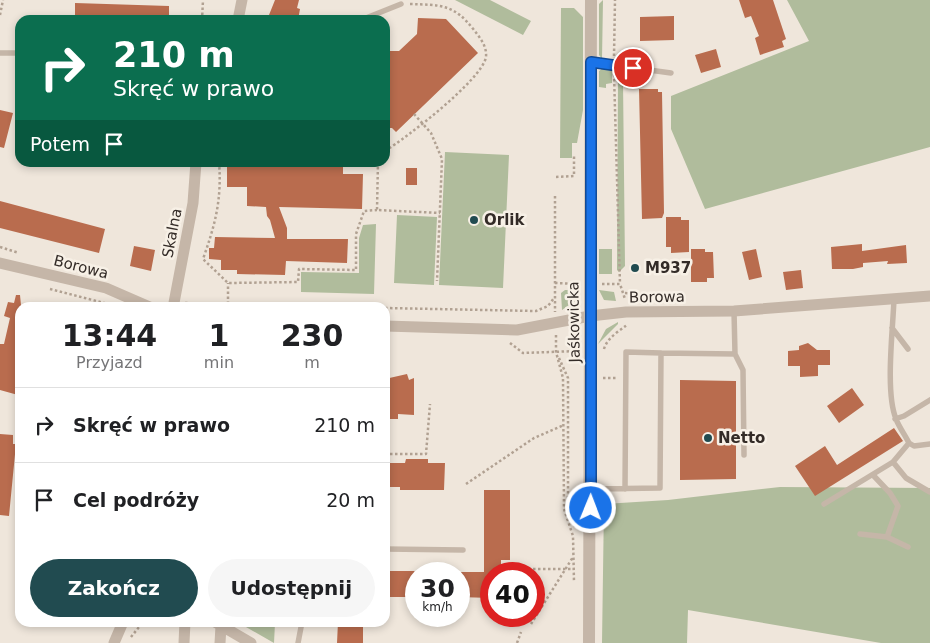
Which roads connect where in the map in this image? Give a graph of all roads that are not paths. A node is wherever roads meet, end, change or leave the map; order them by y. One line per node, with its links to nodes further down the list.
1 (242, 0): 4 (street)
2 (591, 0): 8 (street, Jaśkowicka)
3 (401, 4): 5 (lane)
4 (239, 15)
5 (374, 15)
6 (0, 53): 7 (lane)
7 (15, 53)
8 (591, 62): 9 (lane); 17 (street, Jaśkowicka)
9 (672, 73)
10 (196, 167): 15 (street, Skalna)
11 (0, 262): 14 (street, Borowa)
12 (930, 296): 13 (street, Borowa)
13 (894, 299): 16 (street, Borowa); 19 (lane)
14 (138, 302)
15 (178, 302)
16 (734, 311): 17 (street, Borowa); 22 (lane)
17 (590, 316): 18 (street, Borowa); 30 (street, Jaśkowicka)
18 (390, 326)
19 (892, 328): 20 (lane); 24 (lane)
20 (908, 349)
21 (661, 353): 22 (lane); 31 (lane); 31 (lane)
22 (735, 354): 27 (lane)
23 (930, 400): 24 (lane)
24 (896, 419): 25 (lane)
25 (909, 443): 26 (lane); 28 (lane)
26 (930, 444)
27 (744, 455)
28 (893, 462): 29 (lane); 32 (lane)
29 (873, 475): 33 (lane); 35 (lane)
30 (591, 489): 31 (lane); 49 (street, Jaśkowicka)
31 (625, 489)
32 (930, 492)
33 (824, 504)
34 (860, 534): 35 (lane)
35 (887, 537): 36 (lane)
36 (908, 547)
37 (390, 549): 38 (lane)
38 (463, 550)
39 (121, 627): 44 (street)
40 (185, 627): 45 (street)
41 (218, 627): 46 (street)
42 (223, 627): 47 (street)
43 (301, 627): 48 (lane)
44 (114, 643)
45 (184, 643)
46 (220, 643)
47 (251, 643)
48 (298, 643)
49 (589, 643)

